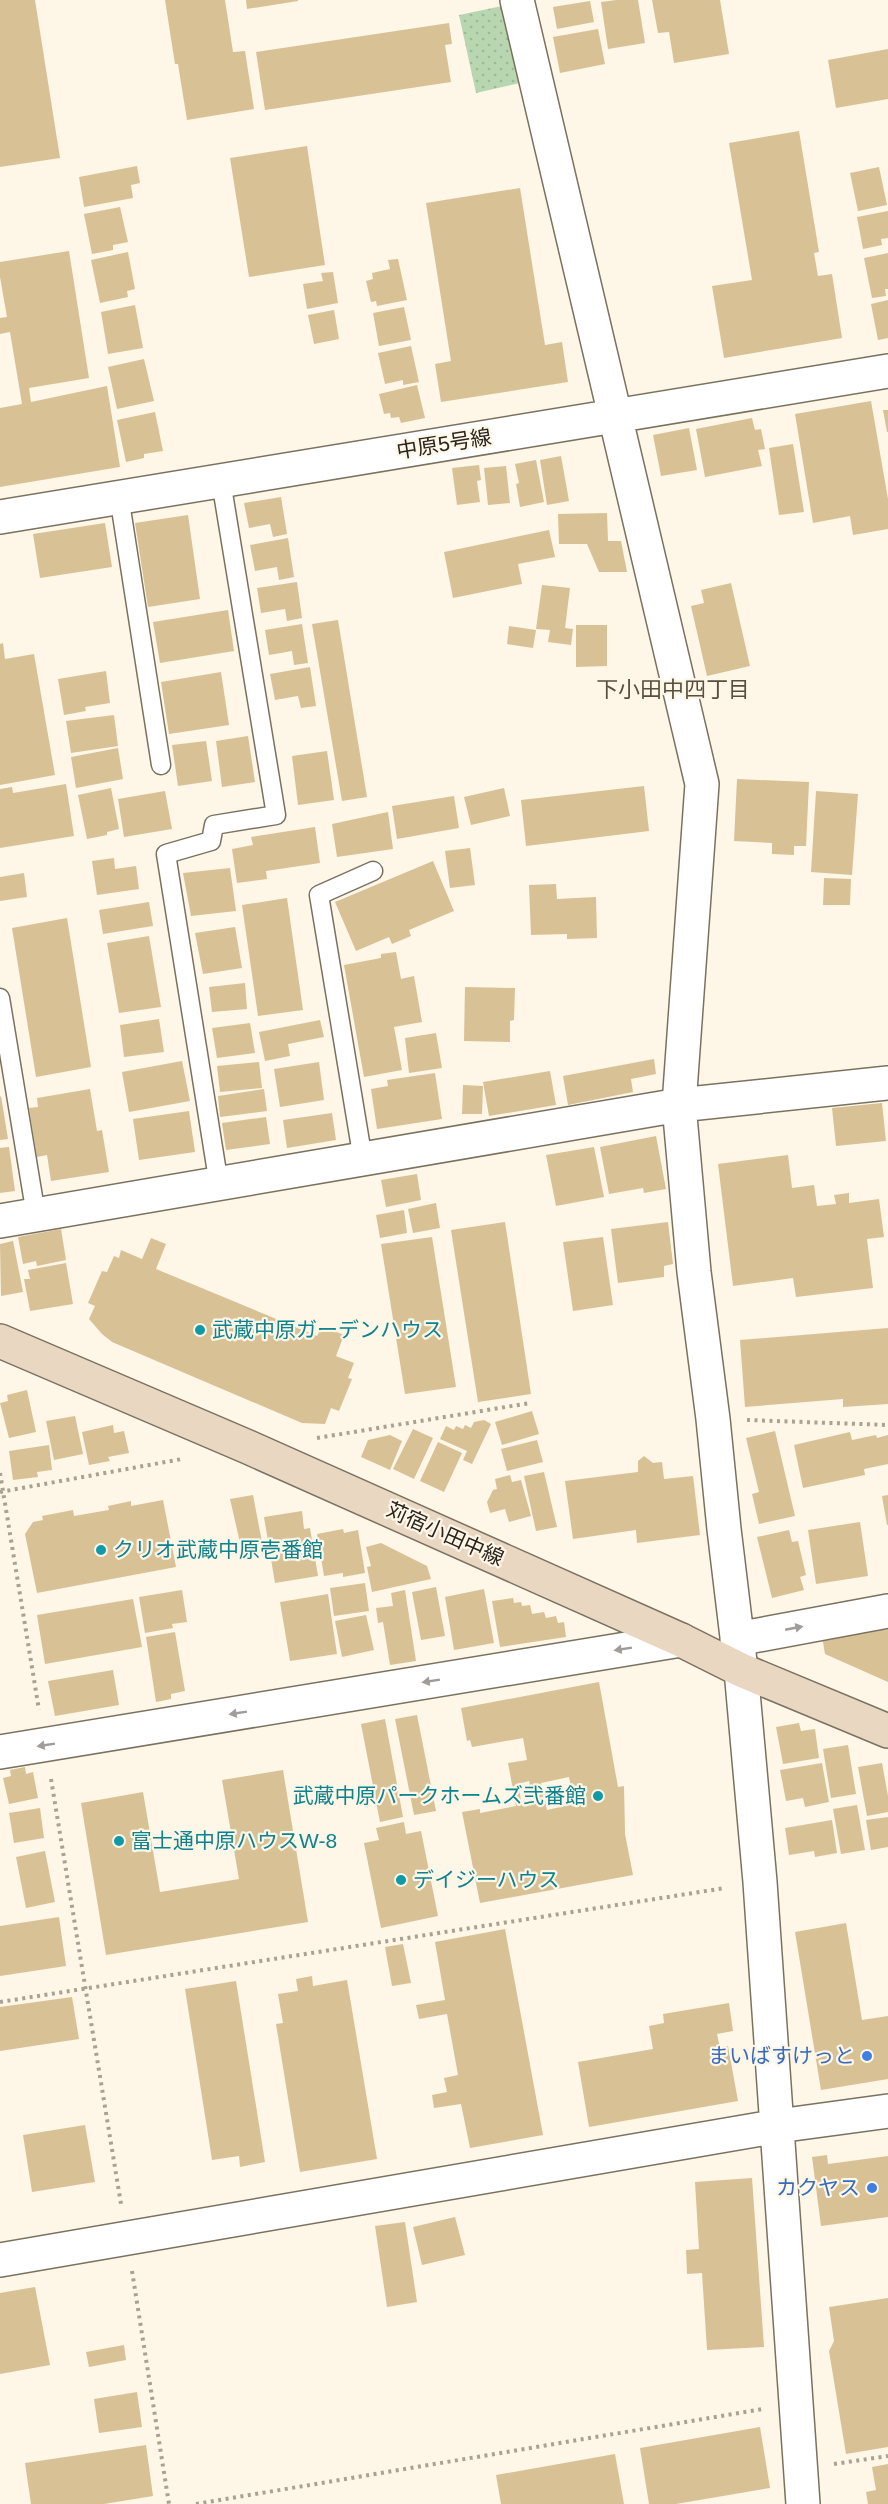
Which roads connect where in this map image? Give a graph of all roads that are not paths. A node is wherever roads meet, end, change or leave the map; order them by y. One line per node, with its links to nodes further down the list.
1 (517, 0): 3 (street)
2 (888, 371): 3 (street, 中原5号線)
3 (616, 415): 4 (street, 中原5号線); 11 (street)
4 (221, 481): 5 (street, 中原5号線); 13 (lane)
5 (119, 496): 6 (street, 中原5号線); 7 (lane)
6 (0, 517)
7 (161, 765)
8 (373, 871): 12 (lane)
9 (0, 998): 14 (lane)
10 (888, 1083): 11 (street)
11 (679, 1106): 12 (street); 19 (street)
12 (363, 1160): 13 (street)
13 (219, 1185): 14 (street)
14 (36, 1215): 15 (street)
15 (0, 1221)
16 (0, 1341): 18 (street, 苅宿小田中線)
17 (888, 1611): 19 (street, one-way to 17)
18 (681, 1640): 19 (street, 苅宿小田中線); 21 (street, one-way to 21)
19 (739, 1655): 20 (street, 苅宿小田中線); 23 (street)
20 (888, 1731)
21 (0, 1752)
22 (888, 2110): 23 (street)
23 (778, 2126): 24 (street); 25 (street)
24 (0, 2259)
25 (803, 2504)

